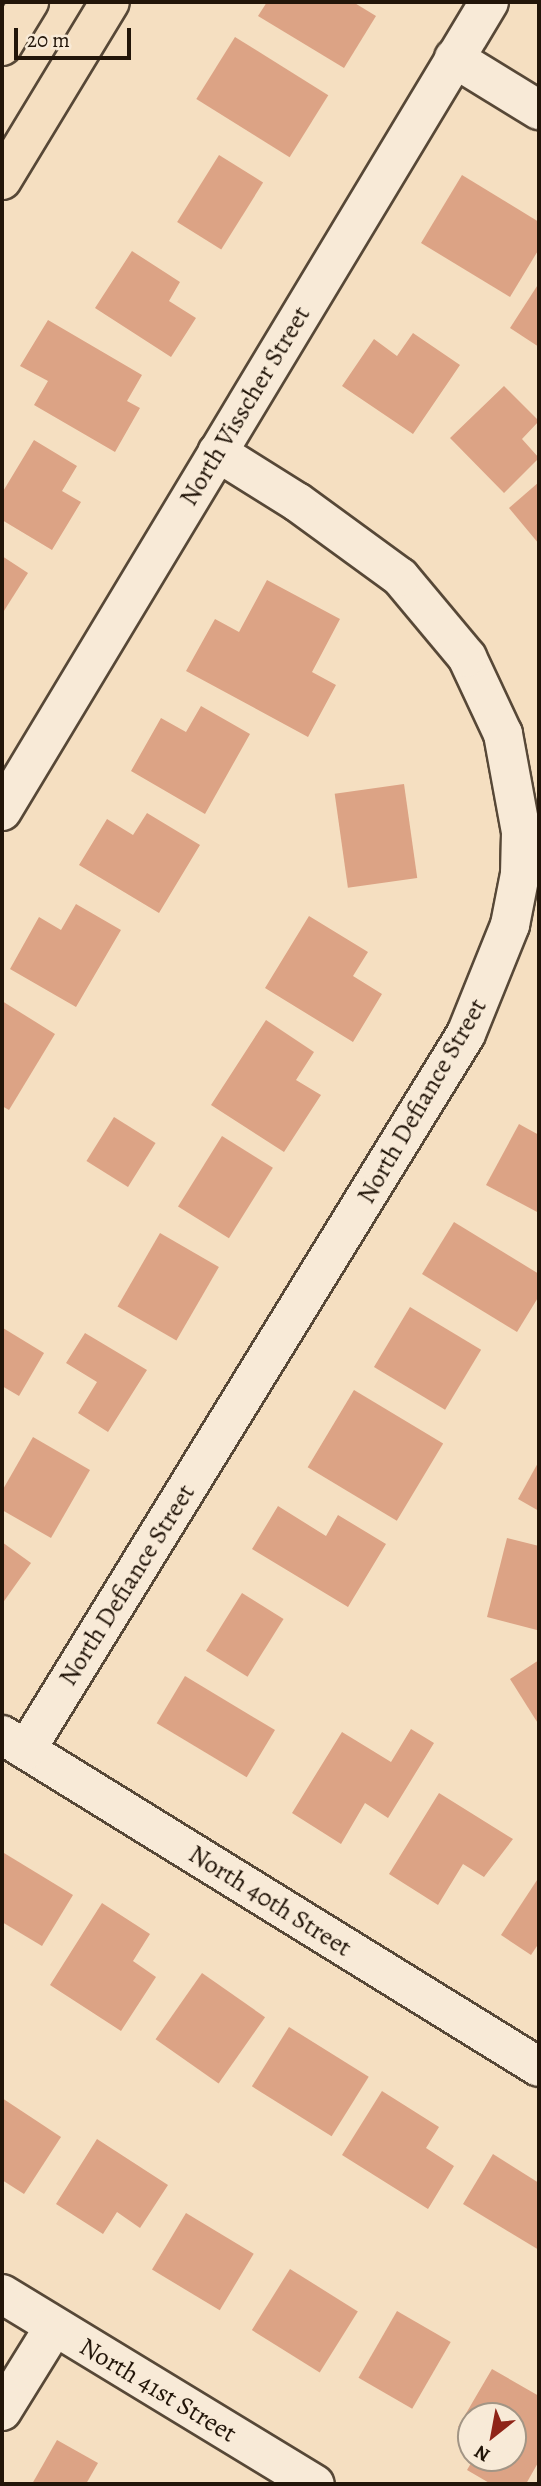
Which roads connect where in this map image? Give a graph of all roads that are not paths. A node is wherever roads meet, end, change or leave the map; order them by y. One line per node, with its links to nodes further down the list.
1 (29, 2): 4 (main road)
2 (110, 2): 7 (main road)
3 (489, 2): 5 (street, North Visscher Street)
4 (2, 46)
5 (454, 58): 6 (street); 8 (street, North Visscher Street)
6 (539, 110)
7 (2, 180)
8 (217, 452): 9 (street, North Visscher Street); 10 (street, North Defiance Street)
9 (2, 811)
10 (14, 1742): 11 (street, North 40th Street)
11 (539, 2067)
12 (2, 2294): 13 (street, North 41st Street)
13 (54, 2327): 14 (street); 15 (street, North 41st Street)
14 (2, 2411)
15 (315, 2484)

